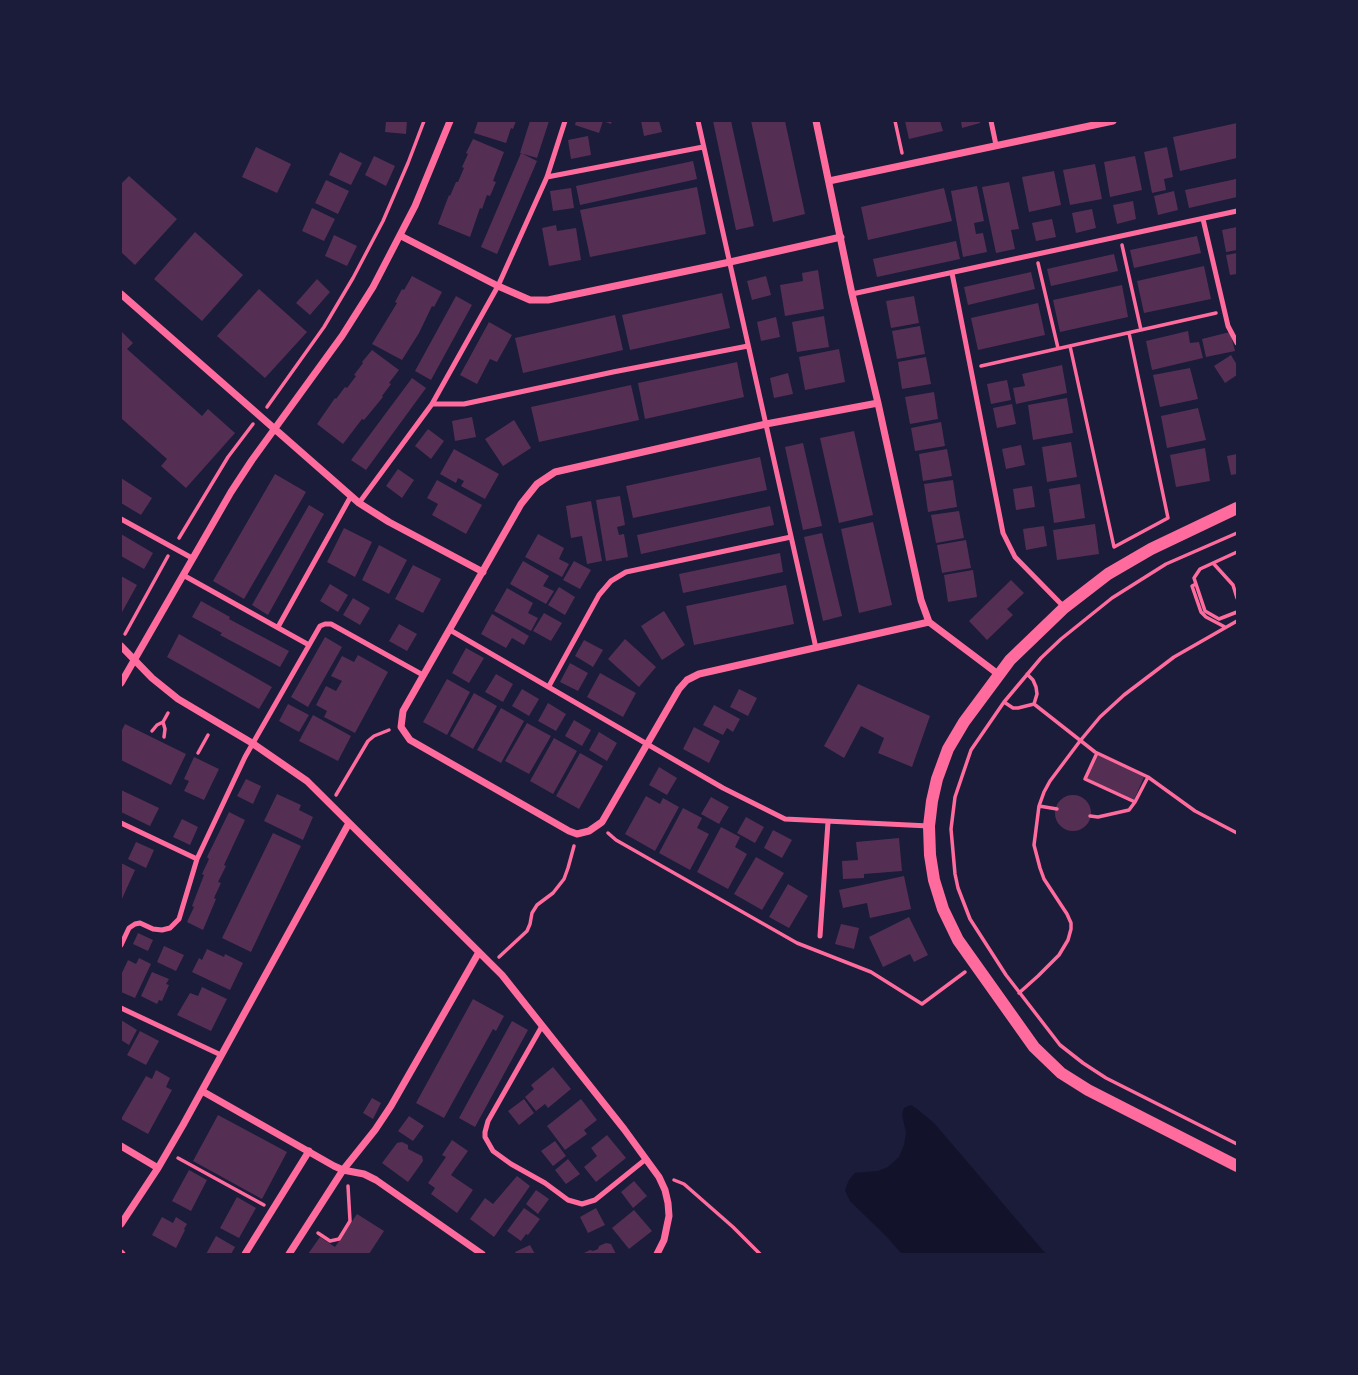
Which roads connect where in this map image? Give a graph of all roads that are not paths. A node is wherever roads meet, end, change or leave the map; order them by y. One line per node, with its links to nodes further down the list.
1 (450, 121): 13 (street)
2 (565, 121): 9 (lane)
3 (698, 121): 8 (lane)
4 (816, 121): 10 (street)
5 (991, 121): 7 (lane)
6 (1113, 121): 7 (street)
7 (996, 145): 10 (street)
8 (703, 147): 9 (lane); 15 (lane)
9 (547, 177): 17 (lane)
10 (829, 181): 14 (street)
11 (1237, 211): 12 (lane)
12 (1203, 219): 16 (lane); 20 (lane)
13 (401, 236): 17 (street); 25 (street)
14 (841, 237): 15 (street); 18 (street)
15 (730, 262): 17 (street); 21 (lane)
16 (952, 273): 18 (lane); 34 (lane)
17 (498, 286): 23 (lane)
18 (852, 294): 22 (street)
19 (122, 298): 25 (street)
20 (1237, 343)
21 (748, 346): 23 (lane); 24 (lane)
22 (878, 403): 24 (street); 35 (street)
23 (432, 404): 27 (lane)
24 (766, 424): 30 (lane); 32 (street)
25 (275, 429): 26 (street); 31 (street)
26 (351, 496): 27 (street); 36 (lane)
27 (359, 503): 32 (street)
28 (1237, 508): 34 (street)
29 (121, 519): 31 (lane)
30 (791, 537): 40 (lane); 45 (lane)
31 (192, 558): 33 (street)
32 (483, 572): 37 (street)
33 (183, 575): 36 (lane); 41 (street)
34 (1064, 608): 42 (street)
35 (929, 622): 40 (street); 42 (street)
36 (278, 627): 38 (lane)
37 (450, 630): 43 (street); 45 (lane)
38 (309, 645): 43 (lane); 46 (lane)
39 (121, 646): 41 (street)
40 (816, 648): 47 (street)
41 (134, 658): 44 (street); 46 (street)
42 (998, 674): 51 (street)
43 (423, 675): 47 (street)
44 (121, 683)
45 (549, 686): 47 (lane)
46 (253, 743): 49 (street); 52 (lane)
47 (646, 743): 50 (lane)
48 (121, 822): 52 (lane)
49 (349, 822): 55 (street); 58 (street)
50 (828, 822): 51 (lane); 53 (lane)
51 (929, 826): 63 (street)
52 (197, 859): 54 (lane)
53 (820, 936)
54 (121, 945)
55 (479, 952): 57 (street); 65 (street)
56 (121, 1008): 58 (lane)
57 (542, 1026): 62 (street); 62 (lane)
58 (221, 1055): 59 (street)
59 (202, 1091): 61 (street); 64 (street)
60 (121, 1146): 64 (street)
61 (309, 1152): 65 (street); 67 (street)
62 (646, 1158): 70 (street)
63 (1237, 1166)
64 (158, 1168): 66 (street)
65 (344, 1170): 68 (street); 69 (street)
66 (121, 1224)
67 (245, 1254)
68 (289, 1254)
69 (482, 1254)
70 (657, 1254)

